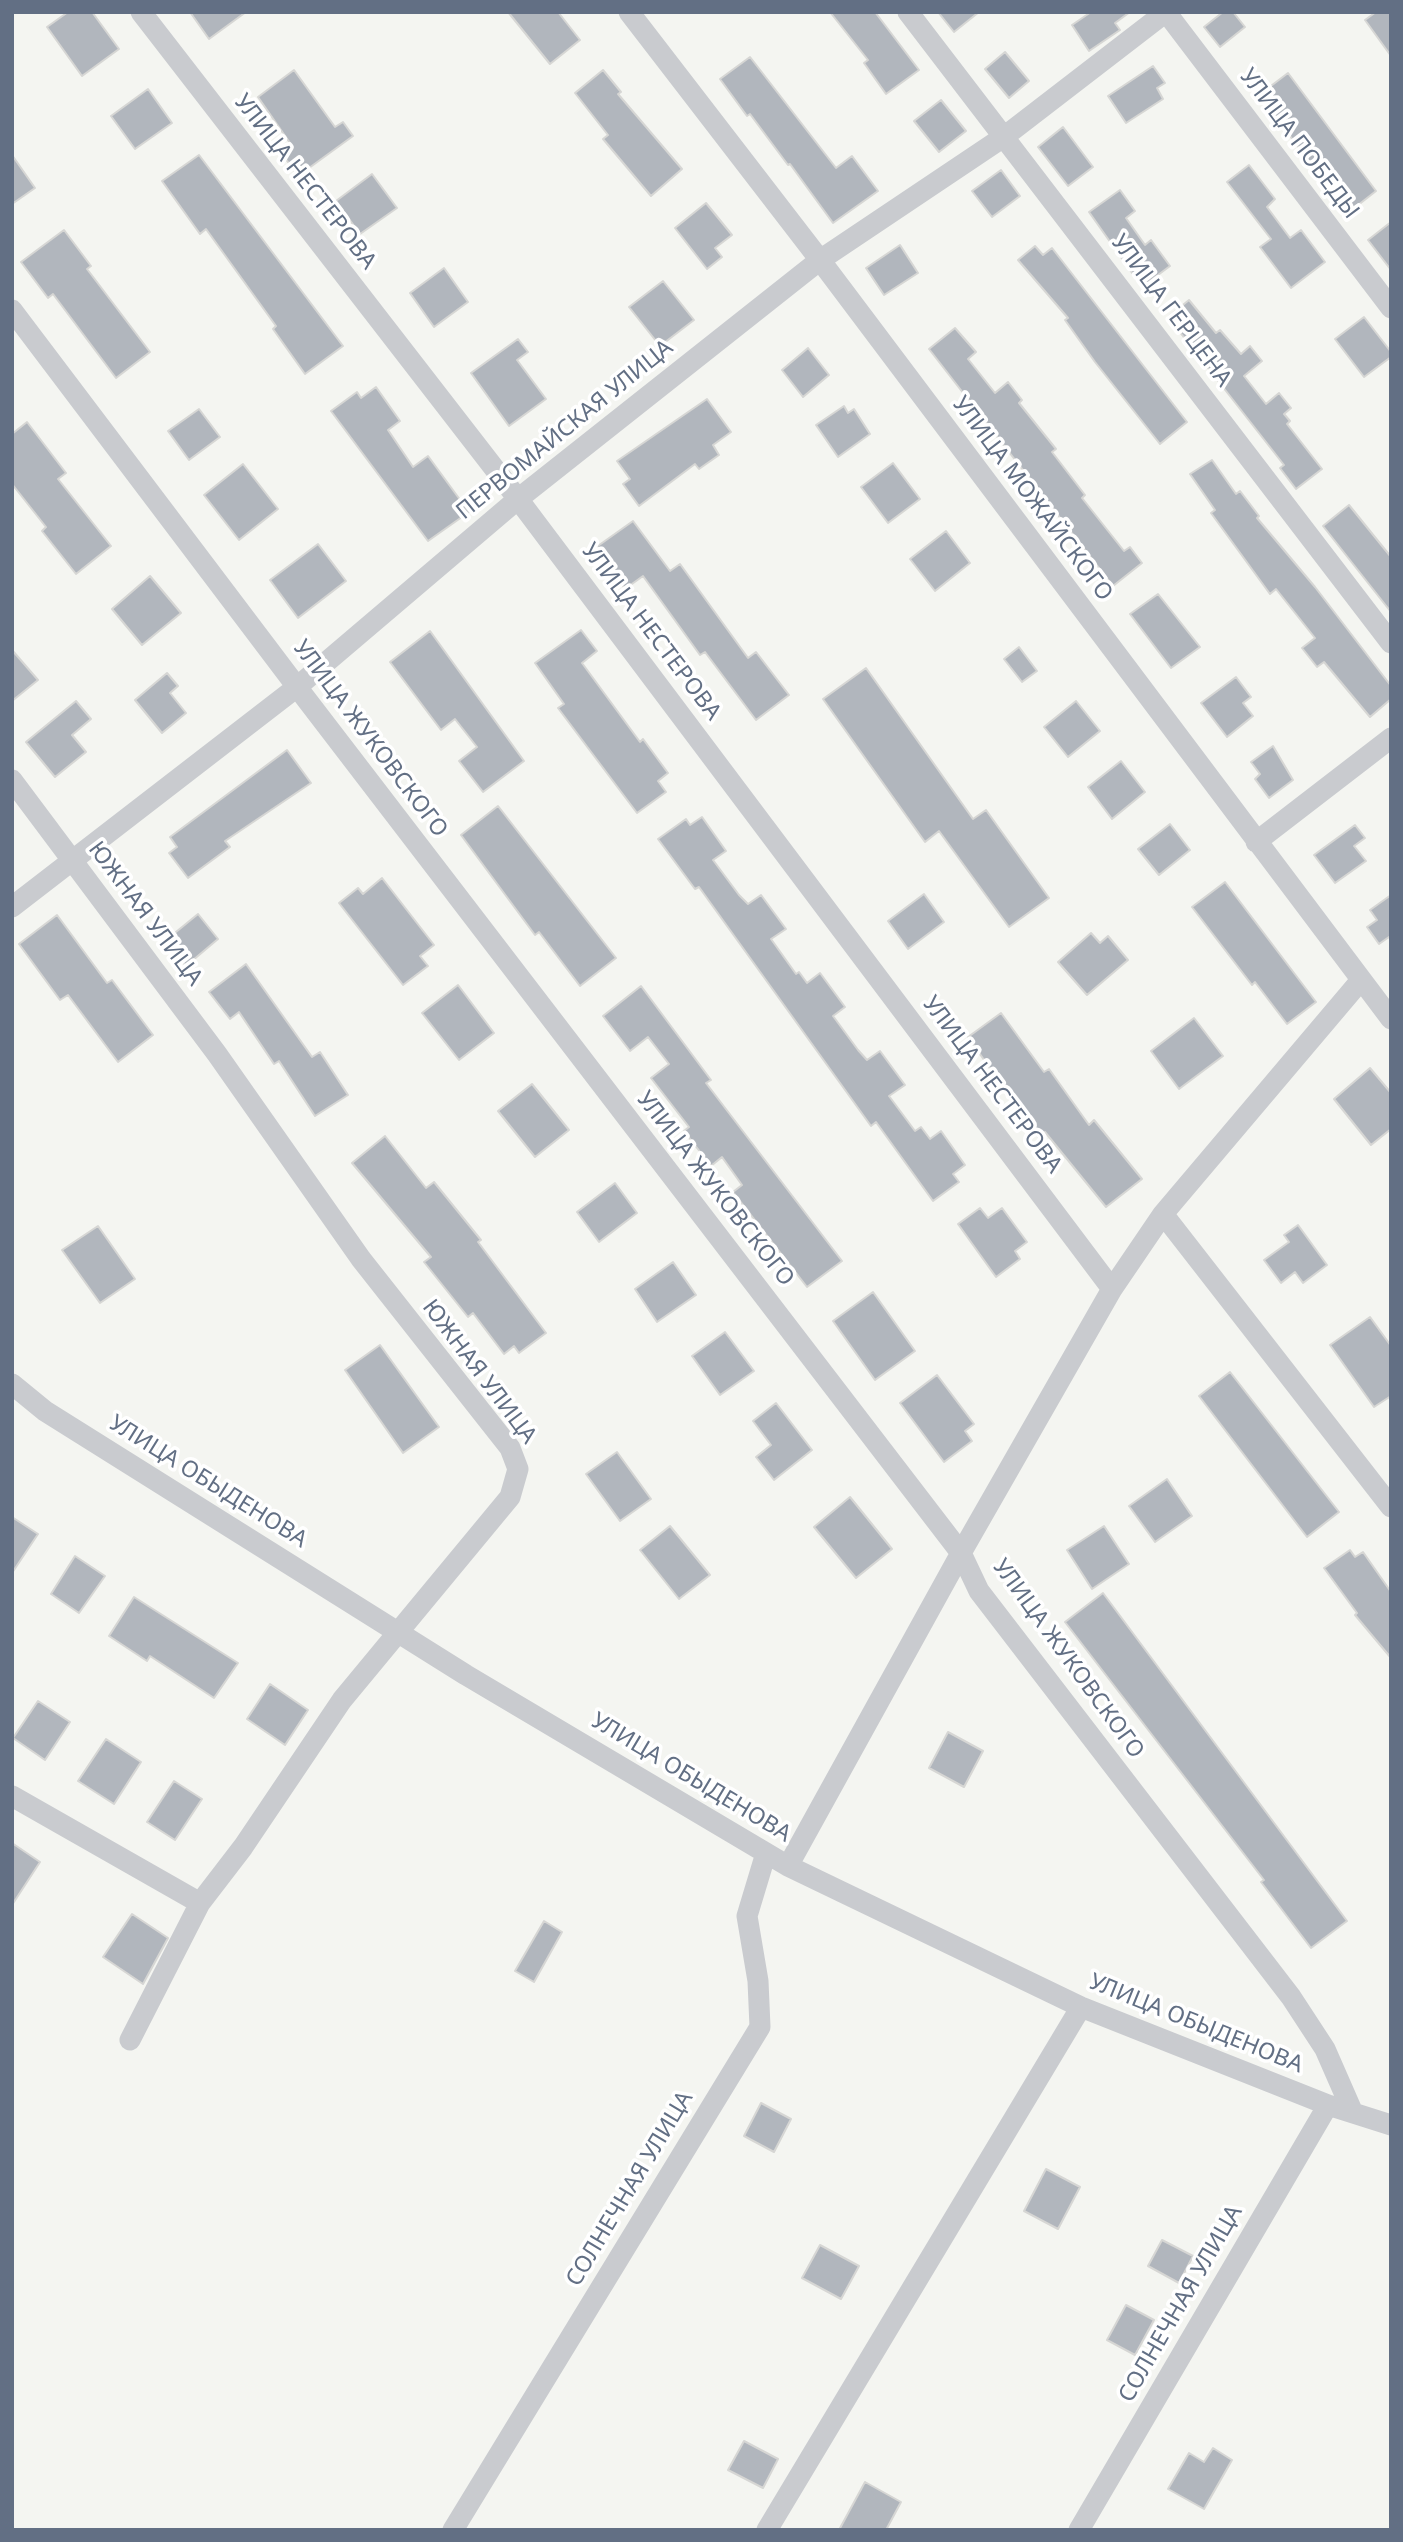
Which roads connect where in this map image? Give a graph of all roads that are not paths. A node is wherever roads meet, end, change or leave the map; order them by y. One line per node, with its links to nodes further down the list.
1 (141, 12): 9 (street, УЛИЦА НЕСТЕРОВА)
2 (629, 12): 6 (street, УЛИЦА МОЖАЙСКОГО)
3 (908, 12): 5 (street, УЛИЦА ГЕРЦЕНА)
4 (1166, 12): 5 (street, ПЕРВОМАЙСКАЯ УЛИЦА); 7 (street, УЛИЦА ПОБЕДЫ)
5 (1005, 136): 6 (street, ПЕРВОМАЙСКАЯ УЛИЦА); 10 (street, УЛИЦА ГЕРЦЕНА)
6 (820, 260): 9 (street, ПЕРВОМАЙСКАЯ УЛИЦА); 14 (street, УЛИЦА МОЖАЙСКОГО)
7 (1391, 308)
8 (12, 310): 11 (street, УЛИЦА ЖУКОВСКОГО)
9 (518, 499): 11 (street, ПЕРВОМАЙСКАЯ УЛИЦА); 20 (street, УЛИЦА НЕСТЕРОВА)
10 (1391, 643)
11 (297, 687): 15 (street, ПЕРВОМАЙСКАЯ УЛИЦА); 23 (street, УЛИЦА ЖУКОВСКОГО)
12 (1391, 738): 14 (street)
13 (12, 780): 15 (street, ЮЖНАЯ УЛИЦА)
14 (1256, 842): 17 (street, УЛИЦА МОЖАЙСКОГО)
15 (71, 859): 16 (street, ПЕРВОМАЙСКАЯ УЛИЦА); 24 (street, ЮЖНАЯ УЛИЦА)
16 (12, 907)
17 (1361, 980): 18 (street, УЛИЦА МОЖАЙСКОГО); 19 (street)
18 (1391, 1019)
19 (1163, 1214): 20 (street); 22 (street)
20 (1112, 1289): 23 (street)
21 (12, 1384): 24 (street, УЛИЦА ОБЫДЕНОВА)
22 (1391, 1507)
23 (961, 1553): 27 (street); 32 (street, УЛИЦА ЖУКОВСКОГО)
24 (397, 1632): 26 (street, УЛИЦА ОБЫДЕНОВА); 28 (street, ЮЖНАЯ УЛИЦА)
25 (12, 1796): 28 (street)
26 (766, 1853): 27 (street, УЛИЦА ОБЫДЕНОВА); 34 (street, СОЛНЕЧНАЯ УЛИЦА)
27 (788, 1866): 29 (street, УЛИЦА ОБЫДЕНОВА)
28 (200, 1903): 30 (street, ЮЖНАЯ УЛИЦА)
29 (1081, 2007): 31 (street, УЛИЦА ОБЫДЕНОВА); 35 (street)
30 (130, 2040)
31 (1328, 2105): 32 (street, УЛИЦА ОБЫДЕНОВА); 36 (street, СОЛНЕЧНАЯ УЛИЦА)
32 (1353, 2113): 33 (street, УЛИЦА ОБЫДЕНОВА)
33 (1391, 2125)
34 (453, 2530)
35 (767, 2530)
36 (1079, 2530)

